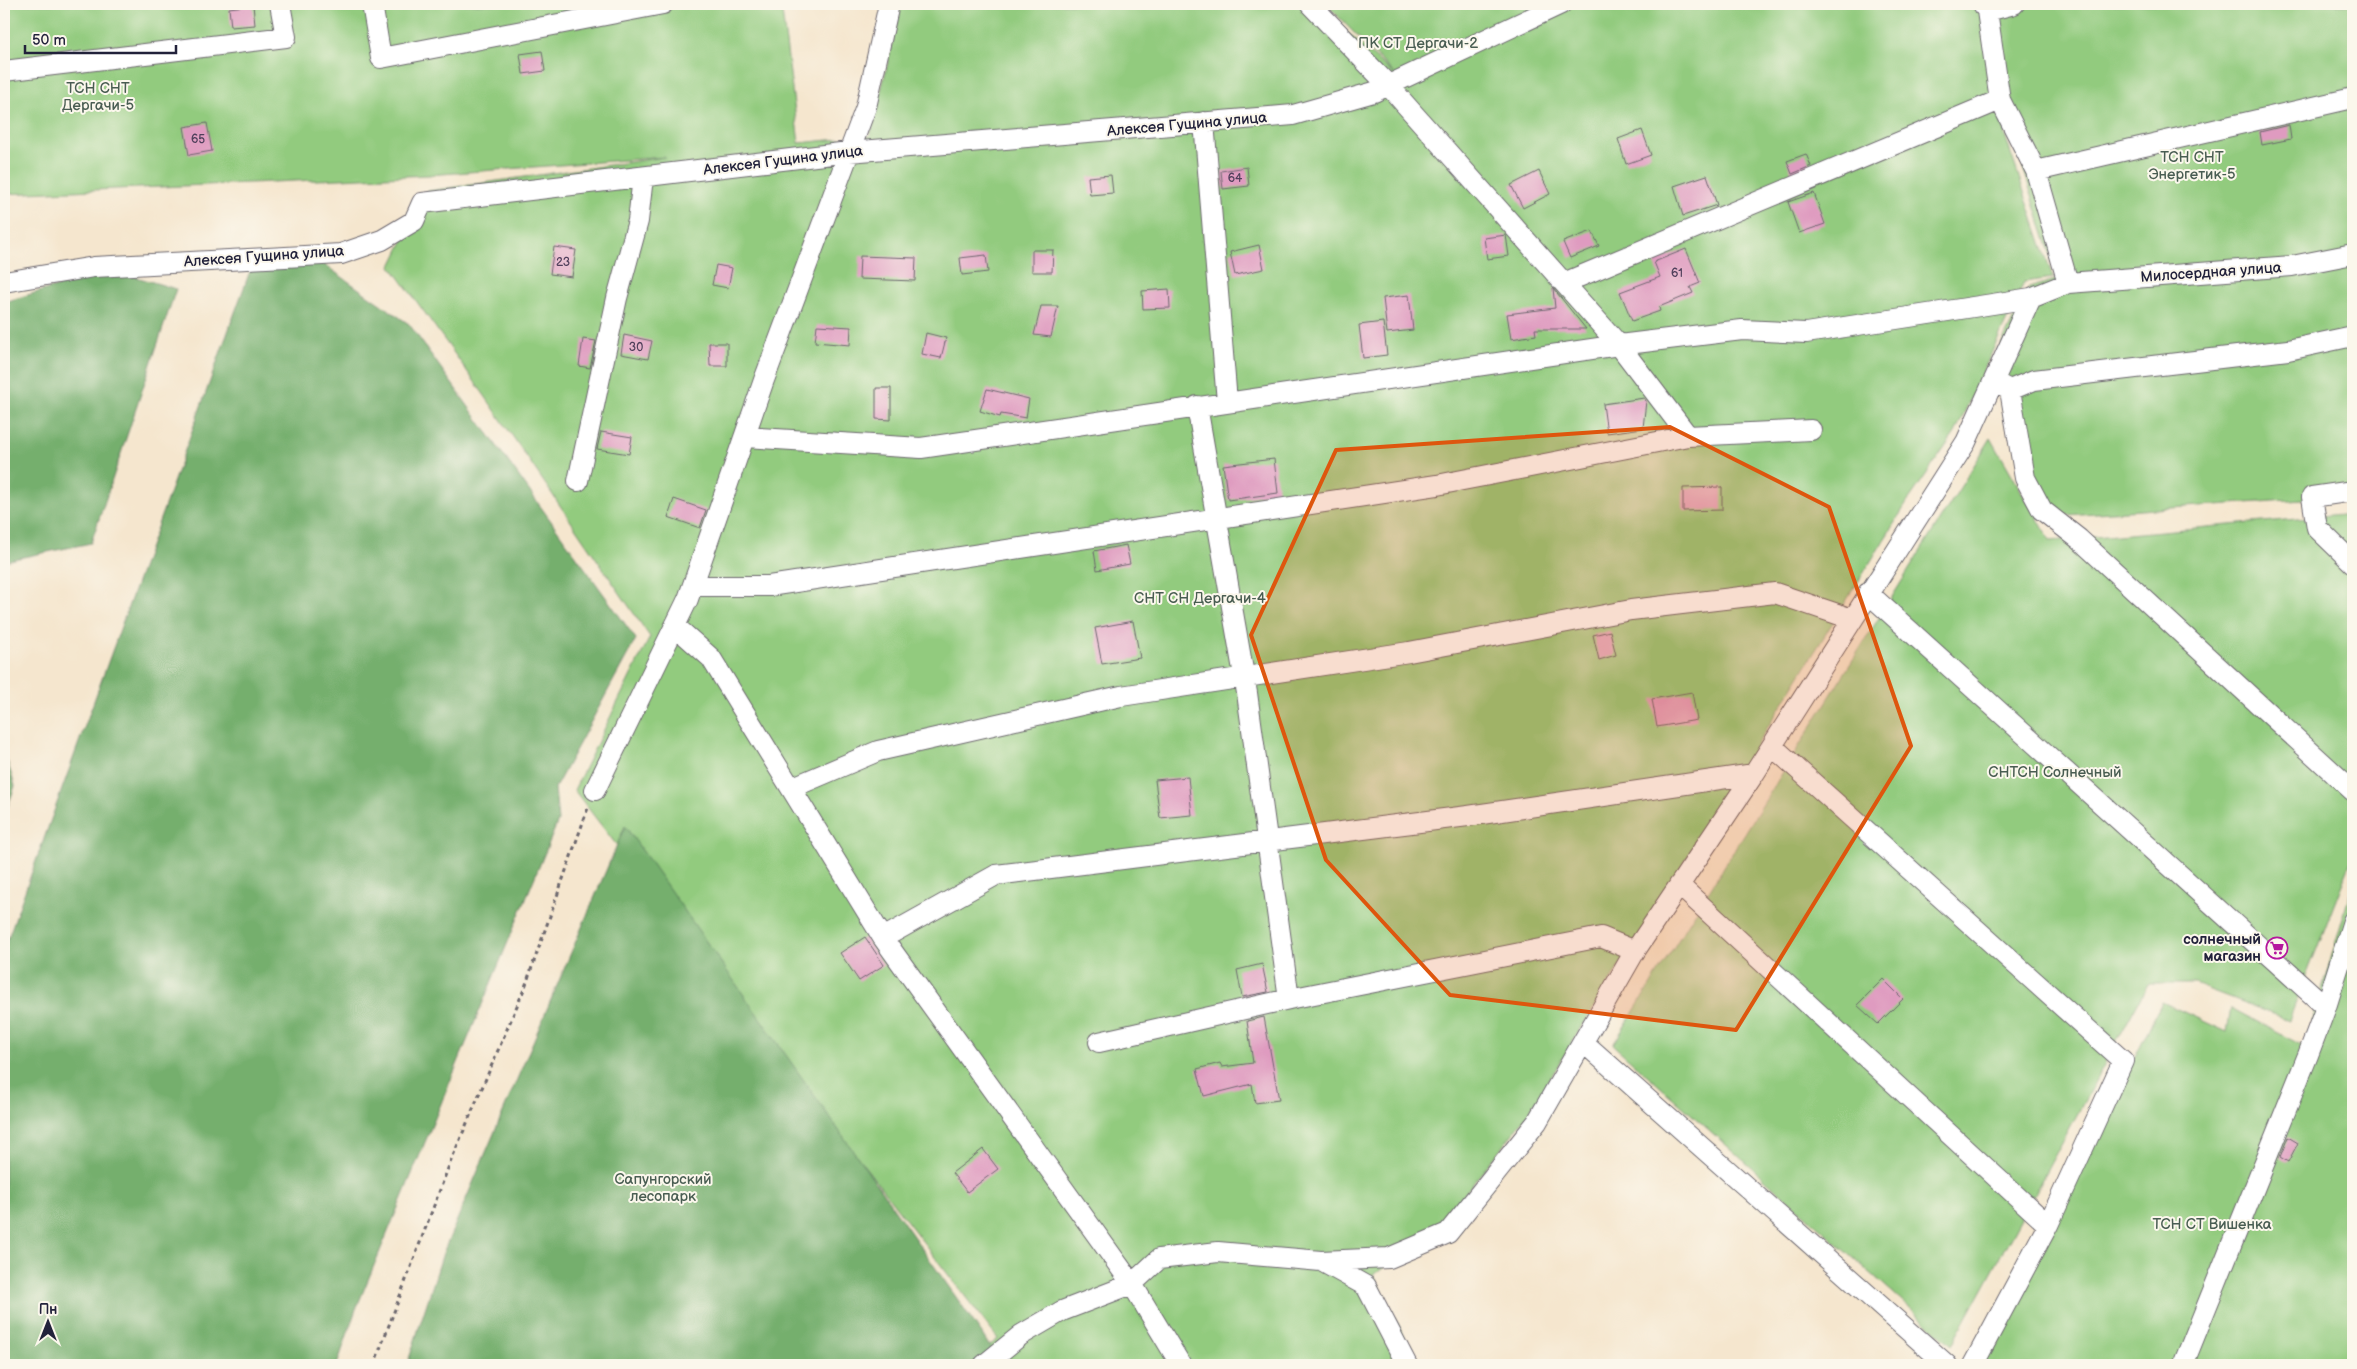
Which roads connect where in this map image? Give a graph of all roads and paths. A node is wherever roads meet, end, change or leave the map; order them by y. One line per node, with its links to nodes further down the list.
1 (280, 4): 9 (street)
2 (372, 4): 3 (street)
3 (663, 4)
4 (889, 4): 14 (street)
5 (1310, 4): 10 (street)
6 (1561, 4): 10 (street, Алексея Гущина улица)
7 (2014, 4): 8 (street)
8 (1985, 7): 12 (street)
9 (4, 70)
10 (1388, 85): 13 (street, Алексея Гущина улица); 19 (street)
11 (2353, 98): 15 (street)
12 (2000, 100): 15 (street); 19 (street)
13 (1204, 122): 14 (street, Алексея Гущина улица); 26 (street)
14 (849, 152): 16 (street, Алексея Гущина улица); 30 (street)
15 (2036, 171): 20 (street)
16 (643, 177): 18 (street, Алексея Гущина улица); 31 (street)
17 (2353, 254): 20 (street, Милосердная улица)
18 (4, 282)
19 (1564, 283): 23 (street)
20 (2068, 283): 21 (street, Милосердная улица)
21 (2031, 298): 23 (street, Милосердная улица); 24 (street)
22 (2353, 336): 25 (street)
23 (1620, 345): 26 (street, Милосердная улица); 29 (street)
24 (1992, 381): 25 (street); 36 (street)
25 (2010, 390): 44 (street)
26 (1227, 402): 27 (street, Милосердная улица)
27 (1198, 406): 30 (street, Милосердная улица); 33 (street)
28 (1811, 430): 29 (street)
29 (1688, 436): 33 (street)
30 (744, 437): 35 (street)
31 (578, 481)
32 (2353, 491): 34 (street)
33 (1218, 518): 35 (street); 39 (street)
34 (2353, 563)
35 (693, 586): 38 (street)
36 (1868, 593): 37 (street); 51 (street)
37 (1852, 618): 39 (street); 40 (street)
38 (675, 626): 42 (street); 43 (street)
39 (1244, 678): 42 (street); 45 (street)
40 (1772, 746): 41 (street); 54 (street)
41 (1754, 774): 45 (street); 46 (street)
42 (791, 788): 48 (street)
43 (594, 790): 57 (path)
44 (2353, 792)
45 (1268, 842): 48 (street); 50 (street)
46 (1679, 885): 49 (street); 54 (street)
47 (2353, 921): 51 (street)
48 (883, 938): 56 (street)
49 (1635, 951): 50 (street); 53 (street)
50 (1289, 999): 52 (street)
51 (2326, 1007): 63 (street)
52 (1099, 1042)
53 (1583, 1042): 55 (street); 61 (street)
54 (2048, 1225): 62 (street)
55 (1321, 1261): 56 (street); 60 (street)
56 (1132, 1284): 58 (street); 59 (street)
57 (374, 1365)
58 (984, 1365)
59 (1181, 1365)
60 (1407, 1365)
61 (1947, 1365)
62 (1973, 1365)
63 (2183, 1365)

